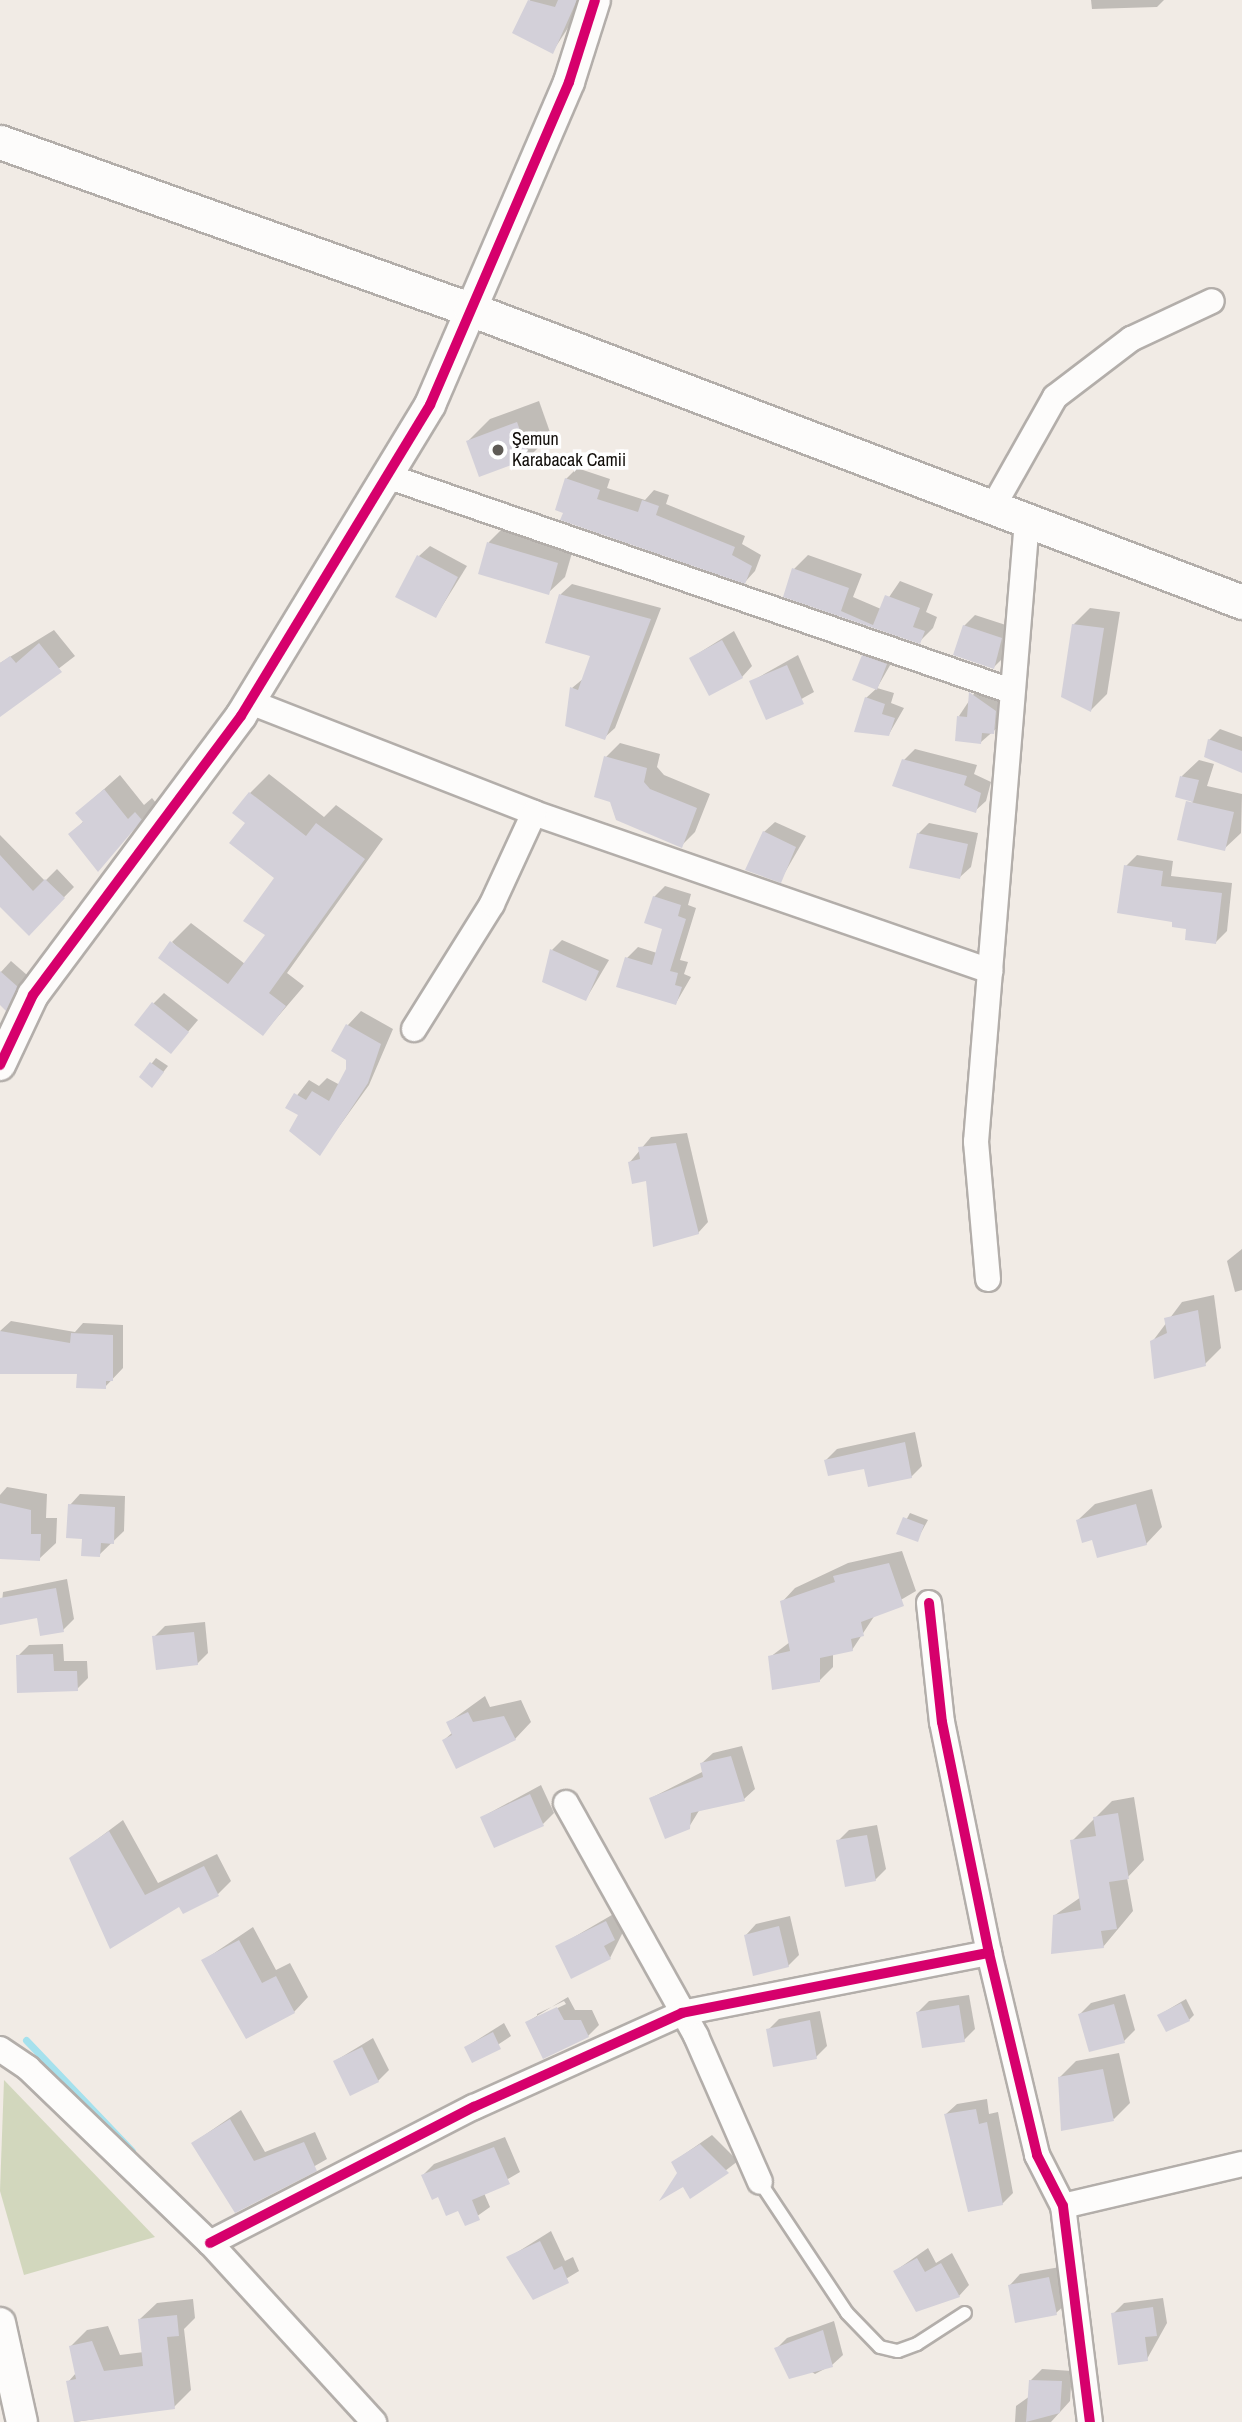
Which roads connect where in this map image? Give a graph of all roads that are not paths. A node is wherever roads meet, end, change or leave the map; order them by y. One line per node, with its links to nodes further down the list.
1 (594, 0): 4 (street)
2 (0, 142): 4 (main road)
3 (1212, 301): 6 (street)
4 (470, 309): 5 (street); 6 (main road)
5 (387, 476): 9 (street); 10 (street)
6 (993, 507): 7 (main road)
7 (1027, 520): 8 (main road); 9 (street)
8 (1242, 602)
9 (1011, 691): 12 (street)
10 (250, 702): 11 (street); 14 (street)
11 (534, 813): 12 (street); 13 (street)
12 (990, 971): 15 (street)
13 (414, 1029)
14 (0, 1065)
15 (988, 1279)
16 (929, 1603): 18 (street)
17 (566, 1803): 19 (street)
18 (989, 1953): 19 (street); 23 (street)
19 (682, 2013): 22 (street); 24 (street)
20 (0, 2049): 24 (street)
21 (1242, 2164): 23 (street)
22 (760, 2182): 25 (lane)
23 (1063, 2206): 29 (street)
24 (210, 2243): 28 (street)
25 (965, 2313)
26 (0, 2323): 27 (street)
27 (22, 2422)
28 (374, 2422)
29 (1090, 2422)

